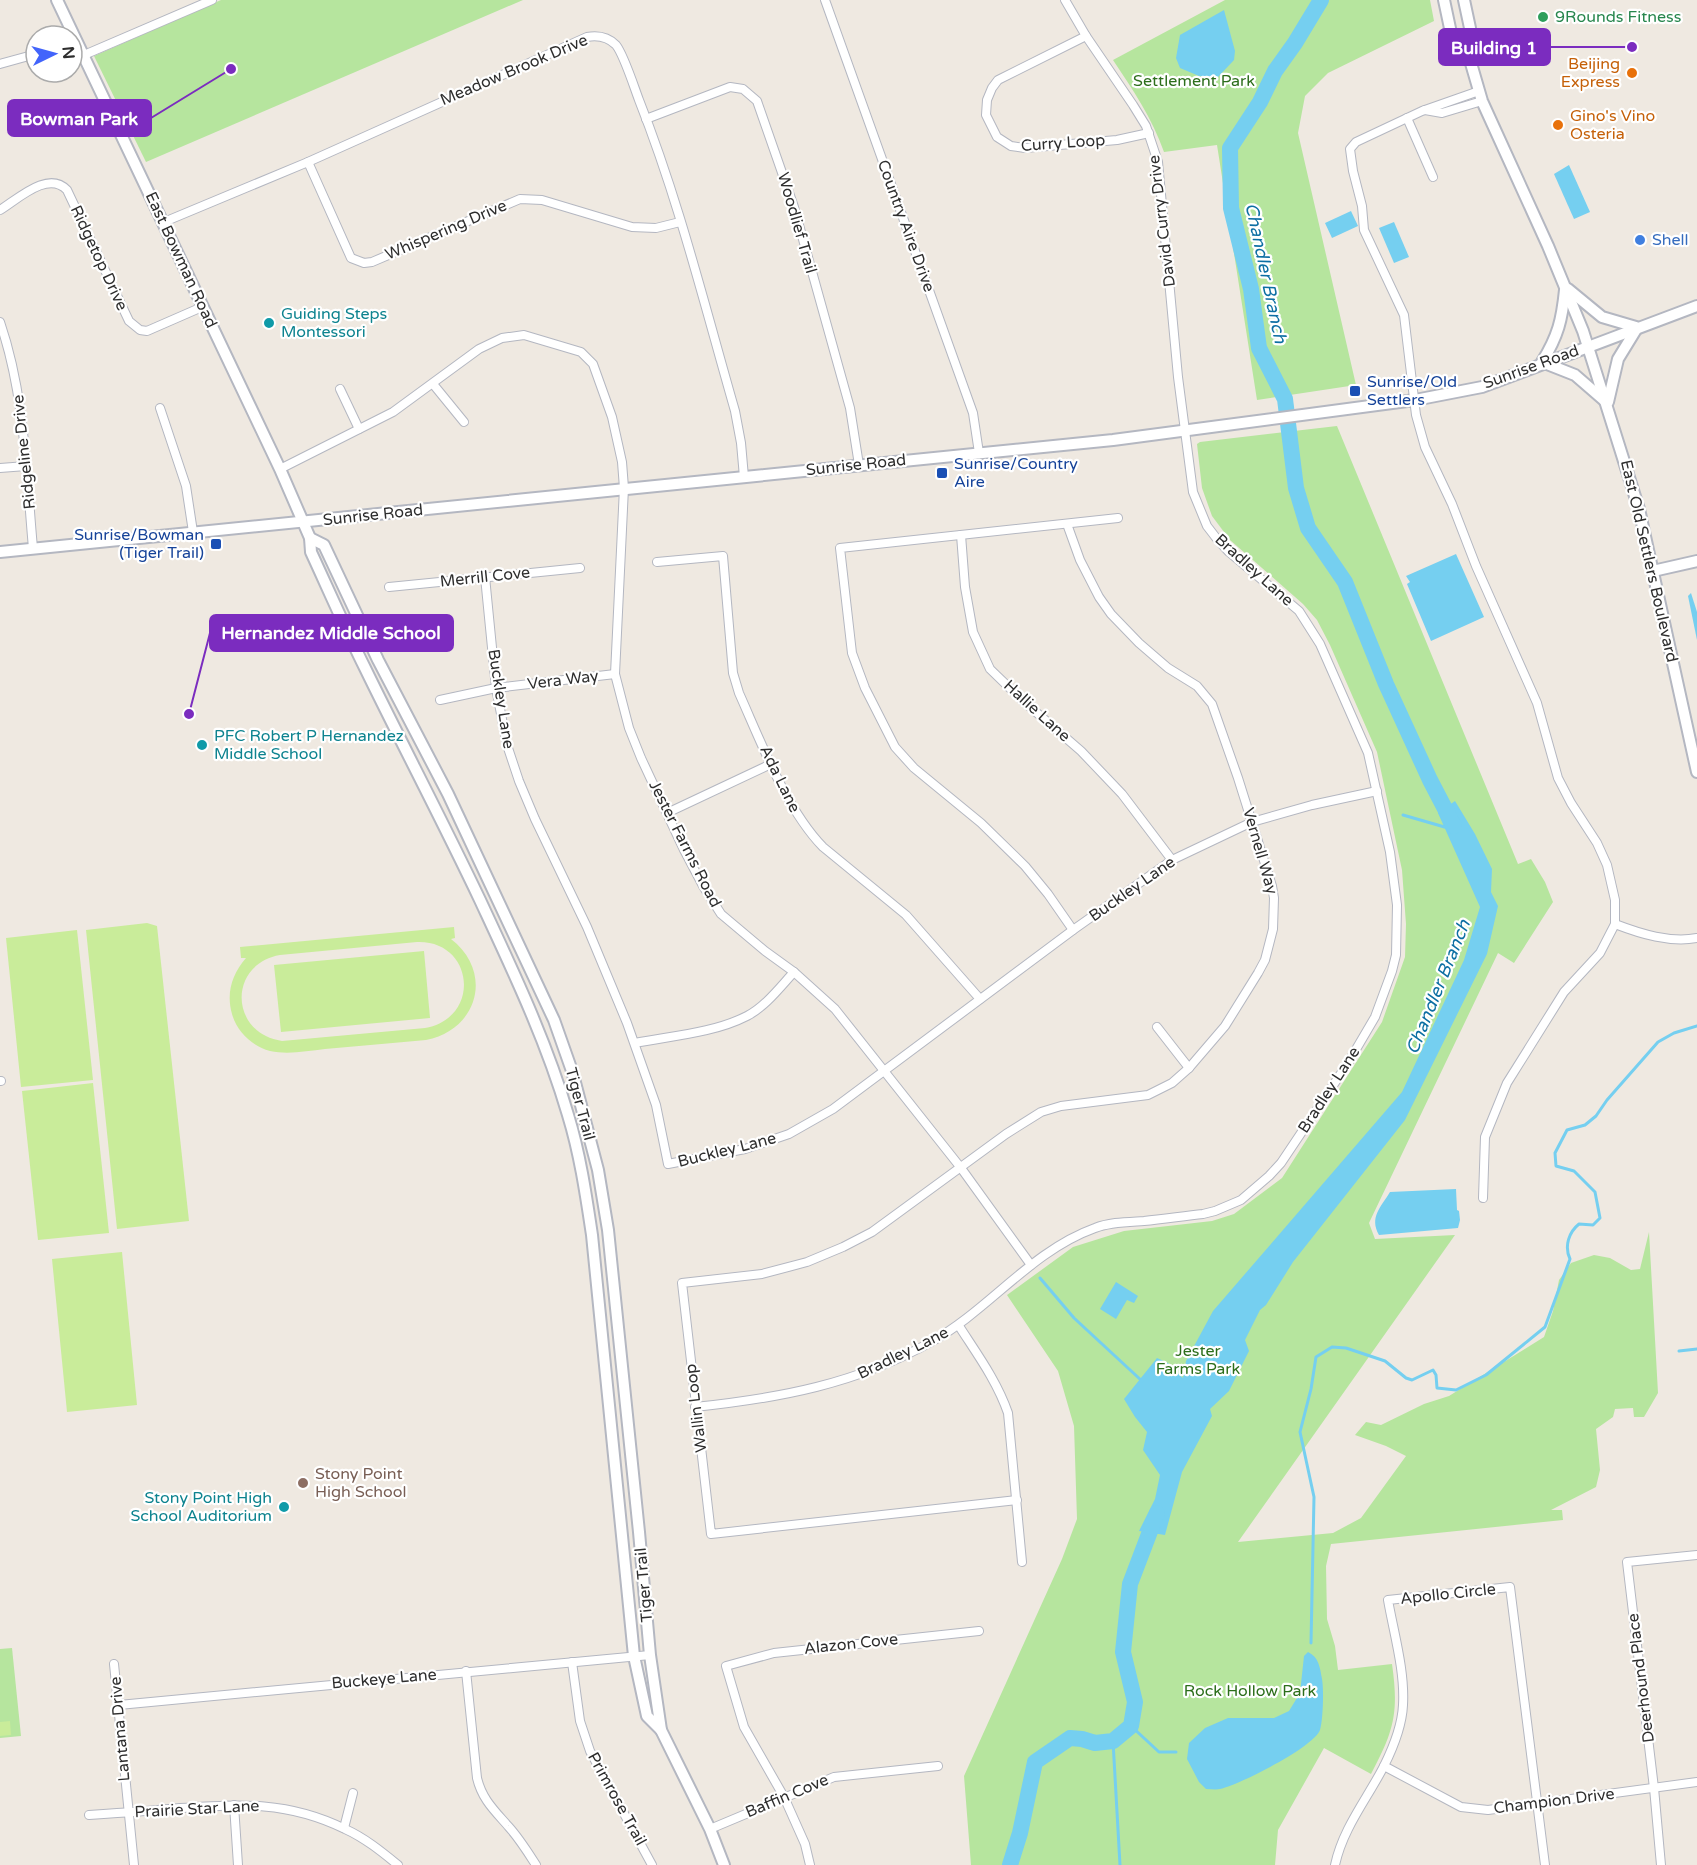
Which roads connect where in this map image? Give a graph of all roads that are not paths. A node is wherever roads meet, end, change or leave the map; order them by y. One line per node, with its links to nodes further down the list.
1 (57, 0): 7 (street, East Bowman Road)
2 (212, 0): 10 (street)
3 (825, 0): 37 (street, Country Aire Drive)
4 (1444, 0): 9 (street, East Old Settlers Boulevard)
5 (1464, 0): 9 (street, East Old Settlers Boulevard)
6 (1067, 1): 8 (street, David Curry Drive)
7 (67, 24)
8 (1086, 36): 16 (street, David Curry Drive); 16 (street, Curry Loop)
9 (1468, 53): 13 (street, East Old Settlers Boulevard)
10 (84, 55): 20 (street, East Bowman Road)
11 (24, 58): 12 (street)
12 (0, 64)
13 (1480, 96): 14 (street); 22 (street, East Old Settlers Boulevard)
14 (1407, 118): 18 (street); 31 (street)
15 (646, 119): 17 (street, Meadow Brook Drive); 21 (street, Meadow Brook Drive); 38 (street, Woodlief Trail)
16 (1149, 133): 36 (street, David Curry Drive)
17 (308, 162): 20 (street, Meadow Brook Drive); 21 (street, Whispering Drive)
18 (1433, 177)
19 (0, 210): 24 (street, Ridgetop Drive)
20 (164, 222): 24 (street, East Bowman Road)
21 (680, 222): 42 (street, Meadow Brook Drive)
22 (1565, 287): 26 (street); 27 (street, East Old Settlers Boulevard); 28 (street)
23 (1697, 306): 26 (street, Sunrise Road)
24 (202, 307): 41 (street, East Bowman Road)
25 (0, 322): 39 (street, Ridgeline Drive)
26 (1637, 328): 27 (street, Sunrise Road); 32 (street)
27 (1588, 346): 28 (street, Sunrise Road); 32 (street, East Old Settlers Boulevard)
28 (1542, 362): 31 (street, Sunrise Road); 32 (street)
29 (432, 384): 34 (street); 35 (street, Jester Farms Road); 43 (street, Jester Farms Road)
30 (340, 389): 35 (street)
31 (1414, 400): 36 (street, Sunrise Road); 67 (street)
32 (1608, 404): 55 (street, East Old Settlers Boulevard)
33 (160, 408): 47 (street)
34 (464, 422)
35 (359, 429): 41 (street, Jester Farms Road)
36 (1184, 431): 37 (street, Sunrise Road); 63 (street, Bradley Lane)
37 (979, 453): 38 (street, Sunrise Road)
38 (859, 465): 42 (street, Sunrise Road)
39 (26, 466): 40 (street); 50 (street, Ridgeline Drive)
40 (0, 468)
41 (280, 469): 45 (street, East Bowman Road)
42 (744, 477): 43 (street, Sunrise Road)
43 (624, 488): 45 (street, Sunrise Road); 58 (street, Jester Farms Road)
44 (1118, 518): 46 (street)
45 (303, 522): 47 (street, Sunrise Road); 49 (street, Tiger Trail)
46 (1066, 524): 48 (street); 65 (street, Vernell Way)
47 (193, 532): 50 (street, Sunrise Road)
48 (961, 535): 66 (street, Hallie Lane); 68 (street)
49 (310, 538): 85 (street, Tiger Trail); 86 (street, Tiger Trail)
50 (33, 548): 51 (street, Sunrise Road)
51 (0, 552)
52 (1697, 561): 55 (street)
53 (657, 562): 61 (street, Ada Lane)
54 (580, 567): 56 (street, Merrill Cove)
55 (1653, 571): 62 (street, East Old Settlers Boulevard)
56 (484, 577): 57 (street, Merrill Cove); 59 (street, Buckley Lane)
57 (389, 587)
58 (615, 674): 59 (street, Vera Way); 64 (street, Jester Farms Road)
59 (496, 688): 60 (street, Vera Way); 73 (street, Buckley Lane)
60 (440, 700)
61 (771, 764): 64 (street); 71 (street, Ada Lane)
62 (1697, 772)
63 (1377, 791): 65 (street, Buckley Lane); 78 (street, Bradley Lane)
64 (667, 813): 70 (street, Jester Farms Road)
65 (1252, 822): 66 (street, Buckley Lane); 74 (street, Vernell Way)
66 (1172, 860): 68 (street, Buckley Lane)
67 (1615, 924): 69 (street); 77 (street)
68 (1073, 930): 71 (street, Buckley Lane)
69 (1697, 938)
70 (794, 972): 73 (street); 75 (street, Jester Farms Road)
71 (980, 999): 75 (street, Buckley Lane)
72 (1157, 1028): 74 (street)
73 (635, 1043): 75 (street, Buckley Lane)
74 (1189, 1068): 76 (street, Vernell Way)
75 (885, 1070): 76 (street, Jester Farms Road)
76 (961, 1168): 78 (street, Jester Farms Road); 80 (street, Wallin Loop)
77 (1483, 1198)
78 (1031, 1265): 79 (street, Bradley Lane)
79 (959, 1326): 80 (street, Bradley Lane); 81 (street)
80 (695, 1407): 81 (street, Wallin Loop)
81 (1017, 1500): 83 (street)
82 (1697, 1555): 95 (street, Deerhound Place)
83 (1022, 1562)
84 (979, 1631): 97 (street, Alazon Cove)
85 (650, 1655): 86 (street, Buckeye Lane); 91 (street, Tiger Trail)
86 (634, 1656): 87 (street, Buckeye Lane); 91 (street, Tiger Trail)
87 (572, 1662): 89 (street, Buckeye Lane); 108 (street, Primrose Trail)
88 (114, 1664): 90 (street, Lantana Drive)
89 (466, 1671): 90 (street, Buckeye Lane); 107 (street)
90 (119, 1705): 100 (street, Lantana Drive)
91 (661, 1730): 103 (street, Tiger Trail)
92 (938, 1766): 97 (street, Baffin Cove)
93 (1384, 1766): 99 (street, Champion Drive); 99 (street, Apollo Circle); 111 (street, Apollo Circle)
94 (1697, 1782): 95 (street, Champion Drive)
95 (1654, 1788): 99 (street, Champion Drive); 113 (street, Deerhound Place)
96 (353, 1793): 102 (street)
97 (784, 1797): 103 (street, Baffin Cove); 110 (street)
98 (234, 1804): 100 (street, Prairie Star Lane); 102 (street, Prairie Star Lane); 105 (street)
99 (1537, 1804): 112 (street, Apollo Circle)
100 (128, 1812): 101 (street, Prairie Star Lane); 104 (street, Lantana Drive)
101 (89, 1815)
102 (344, 1828): 106 (street, Prairie Star Lane)
103 (710, 1829): 109 (street, Tiger Trail)
104 (134, 1865)
105 (238, 1865)
106 (398, 1865)
107 (536, 1865)
108 (652, 1865)
109 (724, 1865)
110 (810, 1865)
111 (1335, 1865)
112 (1545, 1865)
113 (1661, 1865)

